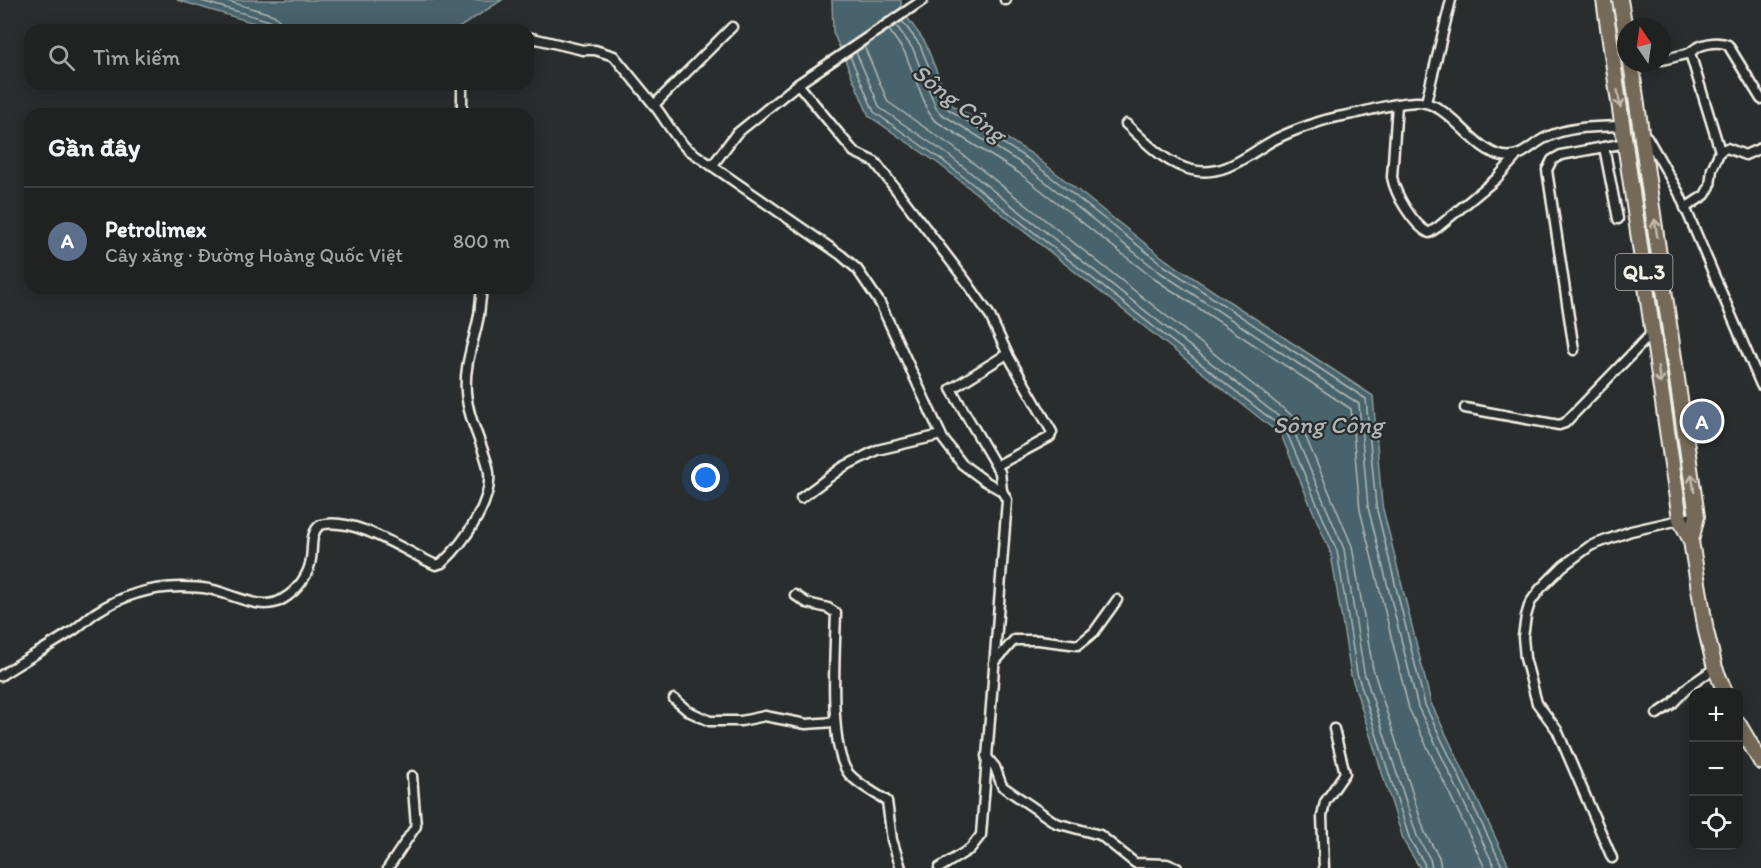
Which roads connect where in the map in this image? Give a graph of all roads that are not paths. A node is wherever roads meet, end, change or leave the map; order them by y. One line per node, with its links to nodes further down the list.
1 (1451, 0): 14 (street)
2 (1604, 0): 20 (highway, QL.3, one-way to 20)
3 (1620, 0): 5 (highway)
4 (921, 2): 11 (street)
5 (1623, 18)
6 (732, 27): 16 (street)
7 (534, 38): 16 (street)
8 (1690, 53): 9 (street); 13 (street); 23 (street)
9 (1671, 58)
10 (1632, 72): 19 (highway, QL.3)
11 (798, 84): 25 (street); 31 (street)
12 (462, 90): 17 (street)
13 (1761, 99)
14 (1426, 102): 15 (street); 24 (street)
15 (1397, 104): 18 (street); 24 (street)
16 (654, 105): 25 (street)
17 (462, 108)
18 (1126, 124)
19 (1642, 133): 20 (highway); 26 (street); 38 (highway, QL.3, one-way to 19)
20 (1624, 135): 21 (street); 24 (street); 29 (highway, QL.3)
21 (1604, 147): 27 (street); 30 (street)
22 (1761, 148): 23 (street)
23 (1720, 150): 26 (street)
24 (1515, 158)
25 (712, 166): 34 (street)
26 (1685, 208): 32 (street)
27 (1618, 219)
28 (481, 294): 45 (street)
29 (1653, 332): 33 (street); 39 (highway, QL.3, one-way to 39)
30 (1574, 350)
31 (1007, 354): 35 (street); 35 (street)
32 (1761, 386)
33 (1465, 408)
34 (942, 435): 36 (street); 37 (street)
35 (996, 466): 36 (street)
36 (1002, 490): 43 (street)
37 (801, 498)
38 (1697, 516): 39 (street); 40 (highway, QL.3)
39 (1680, 519): 40 (highway, QL.3); 55 (street)
40 (1691, 541): 44 (highway, QL.3)
41 (795, 595): 49 (street)
42 (1117, 600): 43 (street)
43 (993, 664): 52 (street)
44 (1715, 668): 46 (highway, QL.3); 48 (street)
45 (0, 676)
46 (1723, 688)
47 (674, 699): 49 (street)
48 (1658, 714)
49 (835, 722): 57 (street)
50 (1334, 729): 60 (street)
51 (1743, 731): 53 (highway)
52 (986, 756): 58 (street); 59 (street)
53 (1761, 762)
54 (412, 776): 56 (street)
55 (1612, 858)
56 (388, 868)
57 (901, 868)
58 (939, 868)
59 (1177, 868)
60 (1324, 868)

